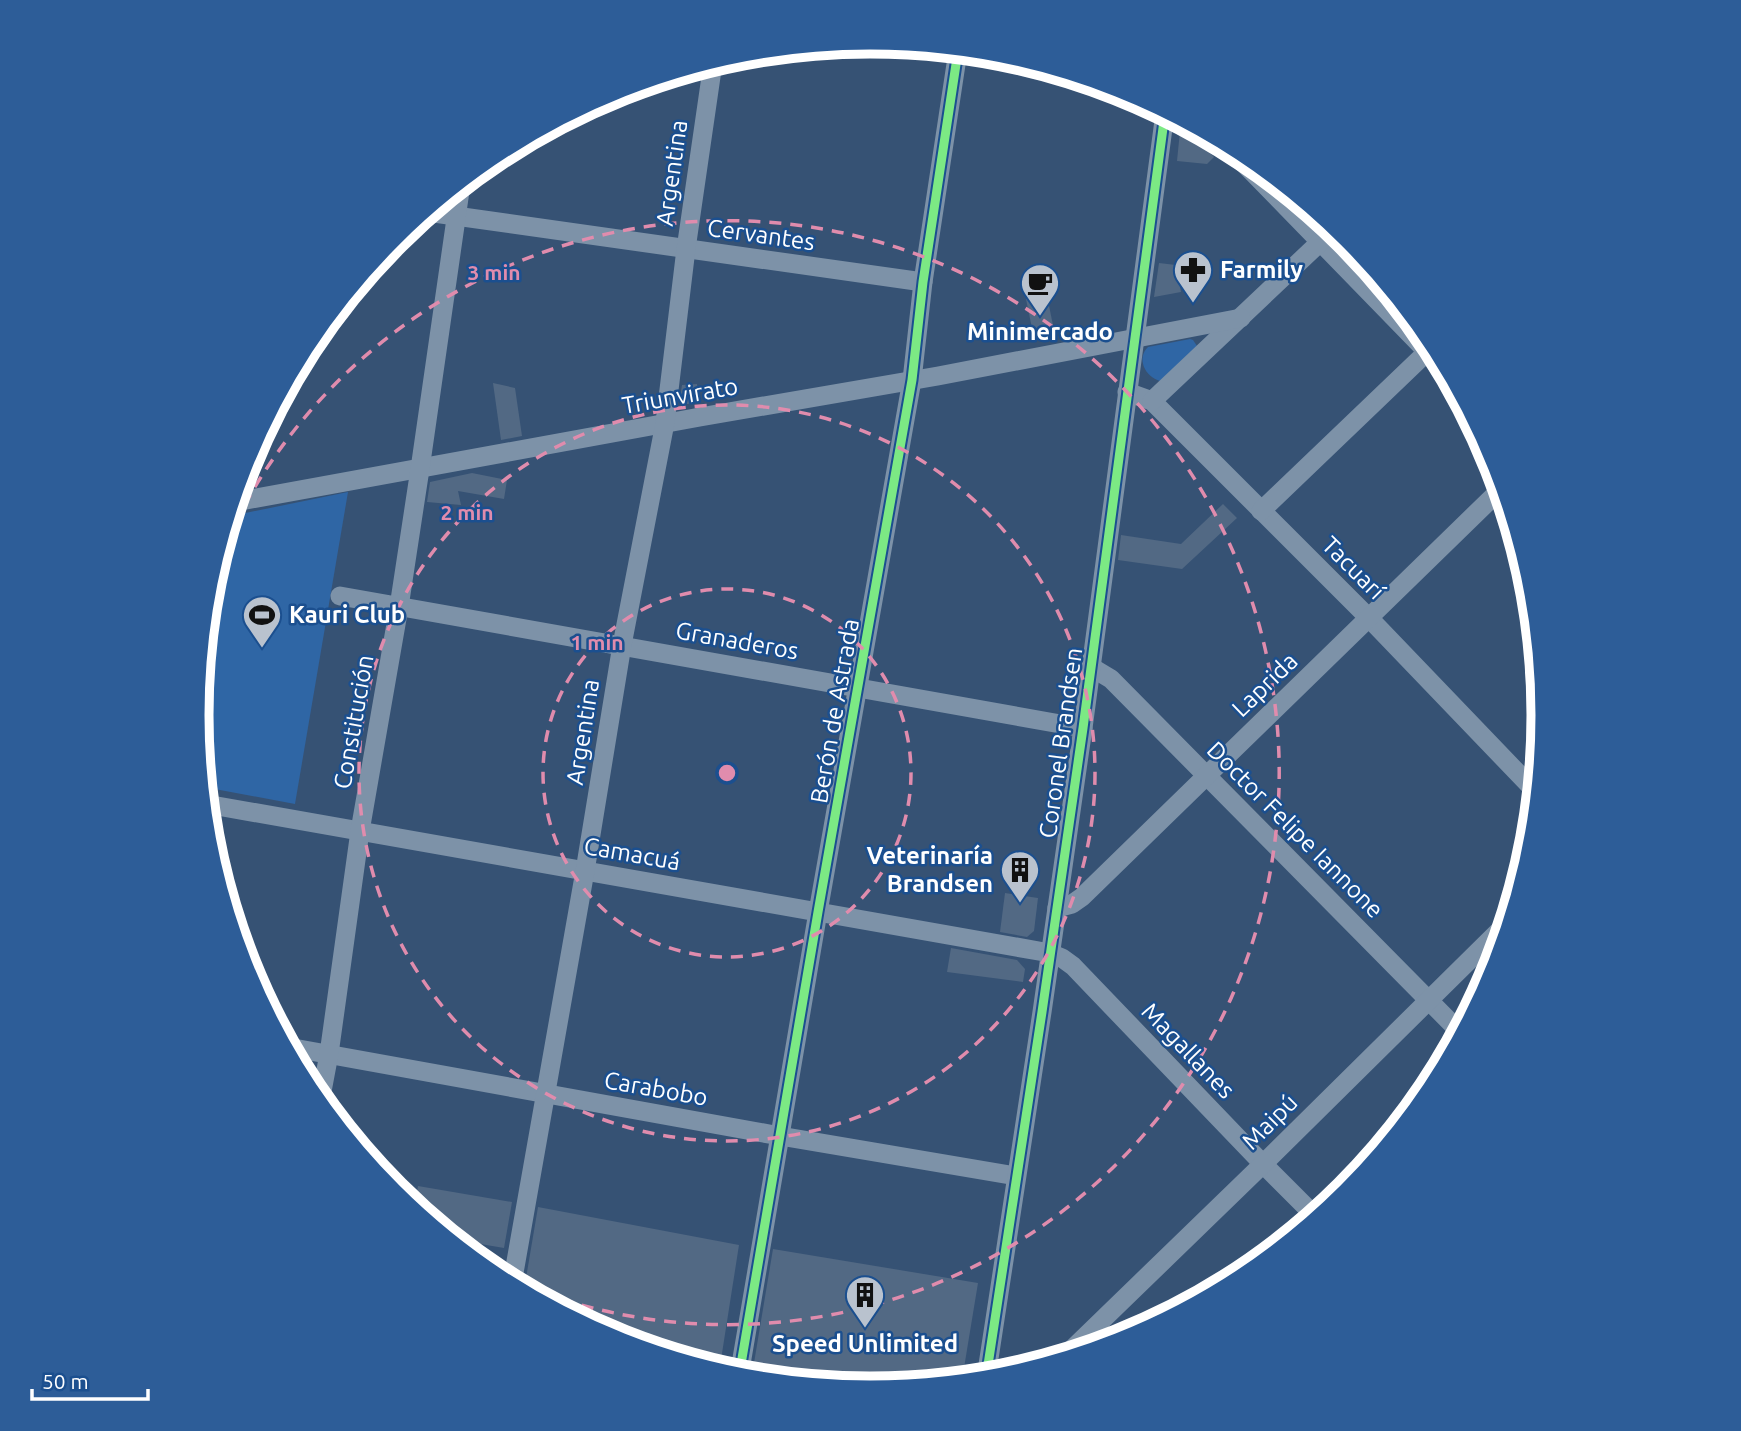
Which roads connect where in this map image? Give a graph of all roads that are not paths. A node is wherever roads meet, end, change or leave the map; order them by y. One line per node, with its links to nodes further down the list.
1 (957, 60): 10 (street, Berón de Astrada)
2 (711, 74): 8 (street, Argentina)
3 (1163, 122): 13 (street, Coronel Brandsen)
4 (459, 199): 6 (street, Constitución)
5 (440, 214): 6 (street, Cervantes)
6 (456, 216): 8 (street, Cervantes); 19 (street, Constitución)
7 (1326, 236): 11 (street)
8 (685, 249): 10 (street, Cervantes); 18 (street, Argentina)
9 (1339, 249): 12 (street)
10 (923, 282): 15 (street, Berón de Astrada)
11 (1241, 318): 13 (street, Triunvirato); 17 (street)
12 (1402, 322)
13 (1134, 339): 15 (street, Triunvirato); 16 (street, Coronel Brandsen)
14 (1424, 355): 22 (street)
15 (912, 380): 18 (street, Triunvirato); 28 (street, Berón de Astrada)
16 (1127, 392): 17 (street, Tacuarí); 27 (street, Coronel Brandsen)
17 (1152, 401): 22 (street, Tacuarí)
18 (665, 424): 19 (street, Triunvirato); 26 (street, Argentina)
19 (420, 469): 21 (street, Triunvirato); 24 (street, Constitución)
20 (1494, 496): 25 (street, Laprida)
21 (245, 500)
22 (1261, 511): 25 (street, Tacuarí)
23 (340, 596): 24 (street, Granaderos)
24 (399, 607): 26 (street, Granaderos); 33 (street, Constitución)
25 (1369, 618): 30 (street, Laprida); 31 (street, Tacuarí)
26 (622, 645): 28 (street, Granaderos); 34 (street, Argentina)
27 (1091, 667): 29 (street, Coronel Brandsen); 30 (street, Doctor Felipe Iannone)
28 (859, 688): 29 (street, Granaderos); 36 (street, Berón de Astrada)
29 (1083, 728): 35 (street, Coronel Brandsen)
30 (1207, 776): 35 (street, Laprida); 39 (street, Doctor Felipe Iannone)
31 (1528, 783)
32 (216, 806): 33 (street, Camacuá)
33 (360, 831): 34 (street, Camacuá); 42 (street, Constitución)
34 (585, 871): 36 (street, Camacuá); 44 (street, Argentina)
35 (1057, 908): 38 (street, Coronel Brandsen)
36 (818, 912): 38 (street, Camacuá); 45 (street, Berón de Astrada)
37 (1495, 934): 39 (street, Maipú)
38 (1050, 953): 46 (street, Magallanes); 47 (street, Coronel Brandsen)
39 (1428, 999): 40 (street, Doctor Felipe Iannone); 46 (street, Maipú)
40 (1454, 1026)
41 (300, 1049): 42 (street, Carabobo)
42 (329, 1054): 43 (street, Constitución); 44 (street, Carabobo)
43 (323, 1086)
44 (546, 1094): 45 (street, Carabobo); 49 (street, Argentina)
45 (780, 1136): 47 (street, Carabobo); 53 (street, Berón de Astrada)
46 (1263, 1164): 48 (street, Magallanes); 50 (street, Maipú)
47 (1016, 1176): 54 (street, Coronel Brandsen)
48 (1309, 1211)
49 (514, 1272)
50 (1094, 1330): 51 (street); 52 (street, Maipú)
51 (1100, 1336)
52 (1080, 1343)
53 (741, 1364)
54 (988, 1366)

